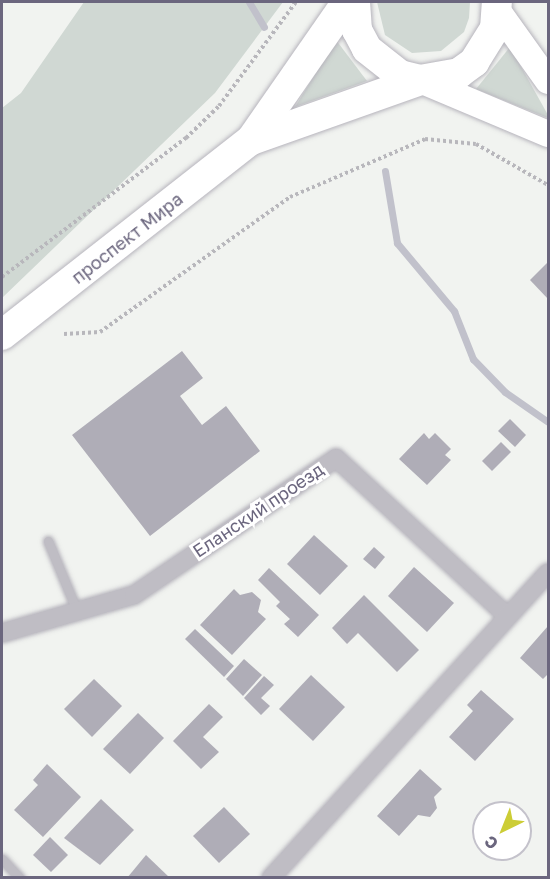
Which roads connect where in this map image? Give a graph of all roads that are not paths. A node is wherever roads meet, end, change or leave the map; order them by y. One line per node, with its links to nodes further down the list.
1 (347, 2): 7 (main road, проспект Мира)
2 (355, 2): 4 (main road)
3 (500, 5): 4 (main road, проспект Мира); 5 (main road)
4 (420, 80): 6 (main road); 7 (main road, проспект Мира)
5 (549, 81)
6 (549, 134)
7 (251, 140): 8 (main road, проспект Мира)
8 (2, 335)
9 (48, 541): 11 (lane)
10 (549, 573): 12 (street)
11 (77, 612): 12 (street, Еланский проезд); 13 (street, Еланский проезд)
12 (506, 615): 16 (street)
13 (2, 633)
14 (2, 859): 15 (lane)
15 (20, 878)
16 (271, 878)

